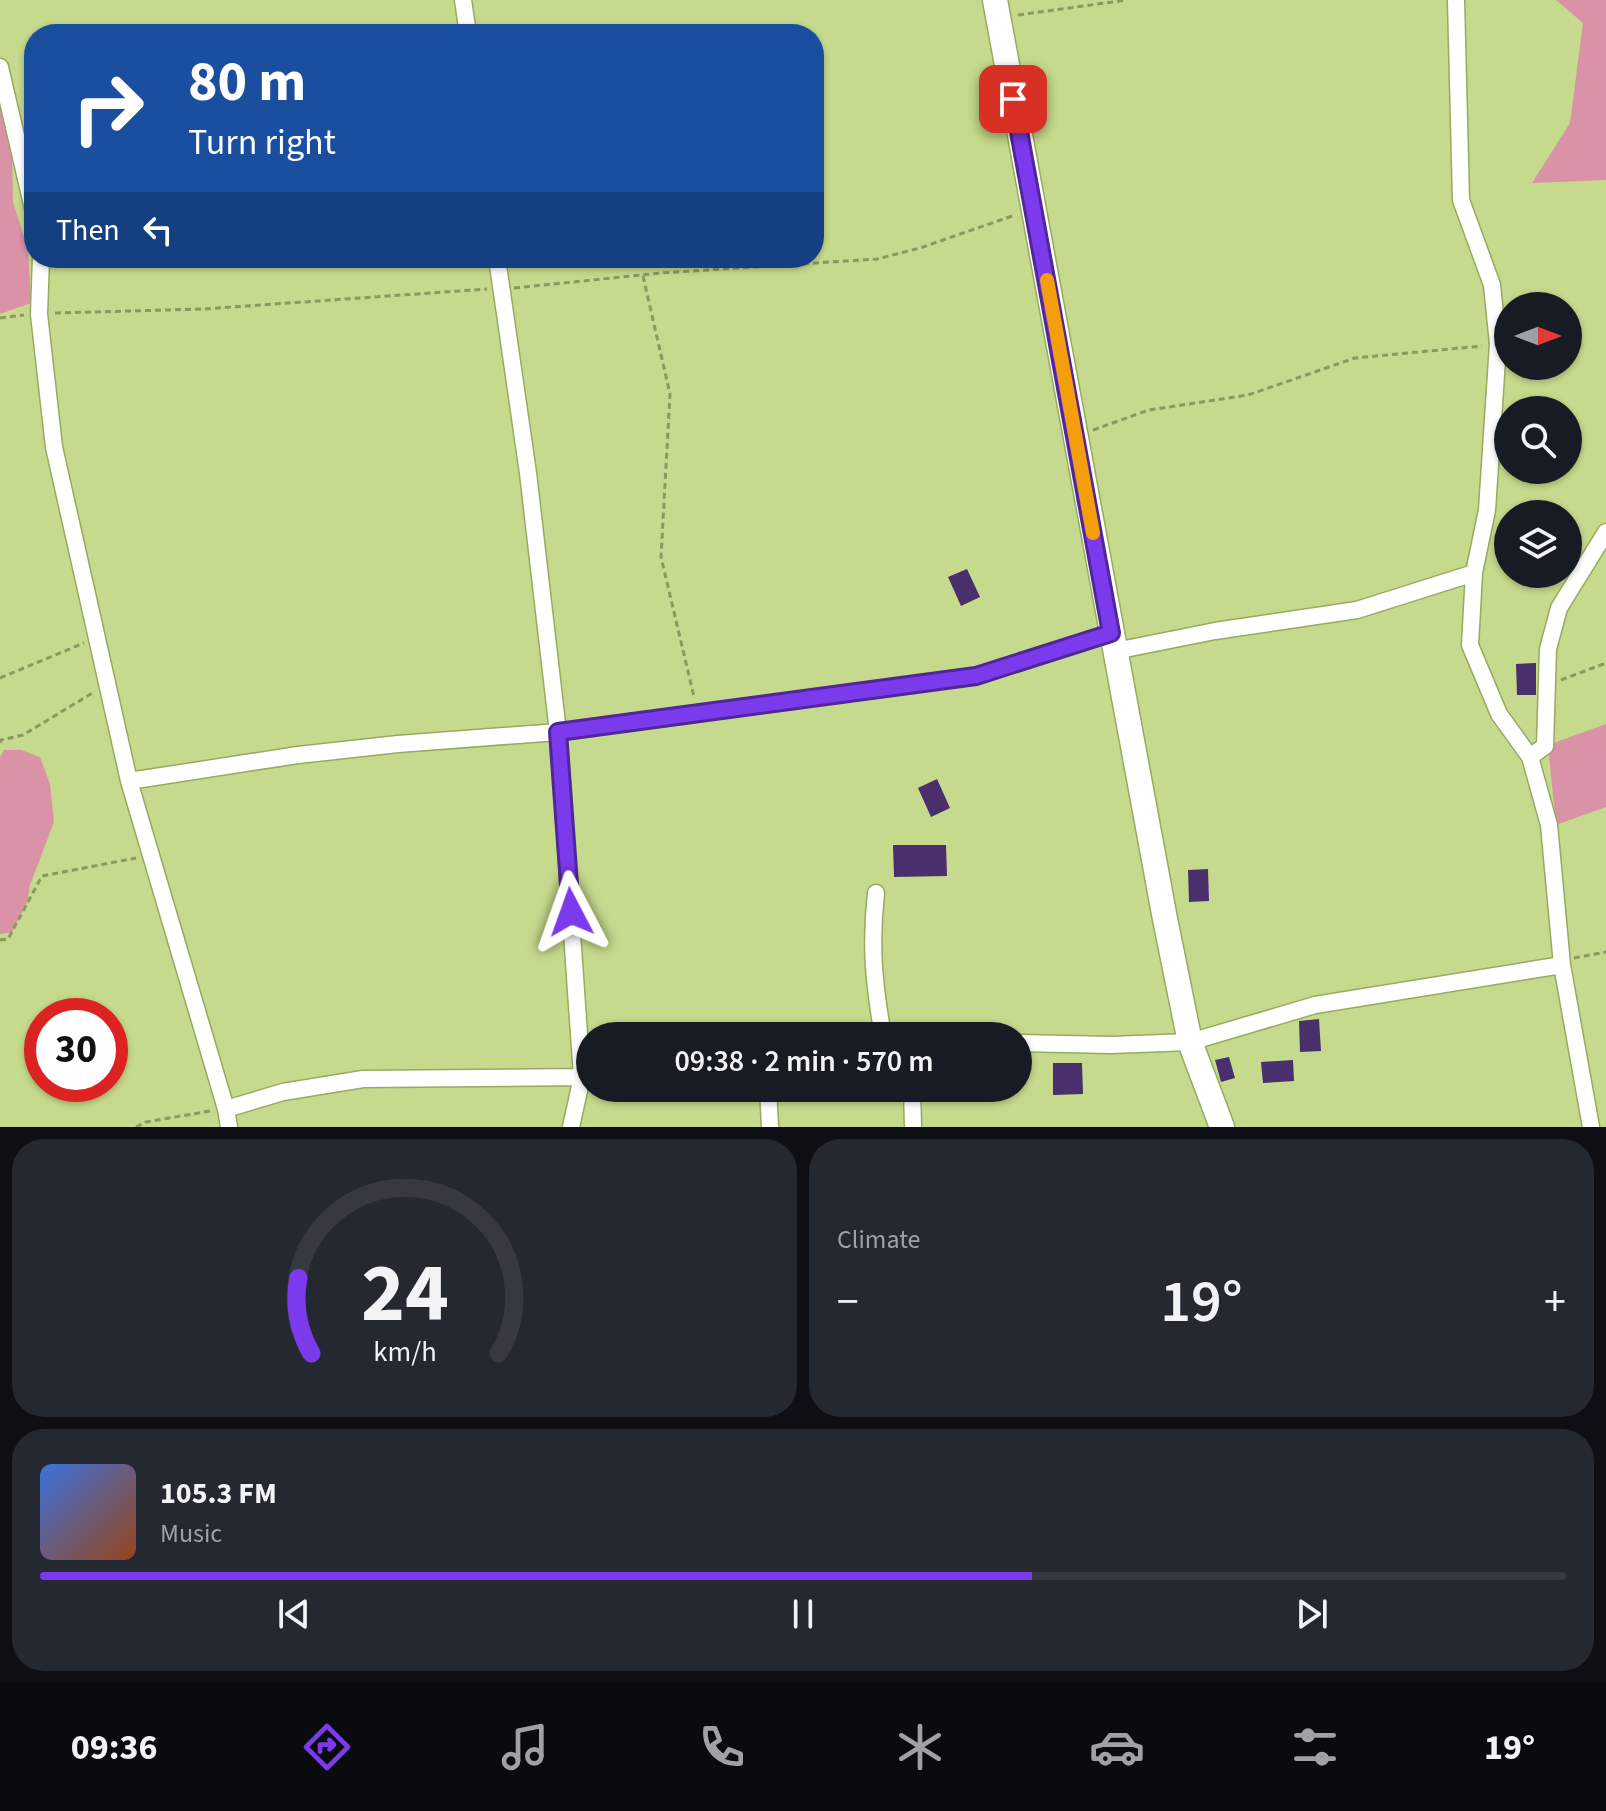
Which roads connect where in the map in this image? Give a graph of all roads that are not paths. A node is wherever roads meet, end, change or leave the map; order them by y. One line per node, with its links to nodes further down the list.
1 (463, 0): 4 (street)
2 (1456, 0): 10 (street)
3 (996, 9): 11 (street)
4 (467, 24)
5 (0, 67): 6 (street)
6 (24, 170)
7 (41, 268): 14 (street)
8 (498, 268): 12 (street)
9 (1606, 532): 13 (street)
10 (1474, 573): 11 (street); 13 (street)
11 (1113, 642): 12 (street); 19 (street)
12 (558, 732): 14 (street); 17 (street)
13 (1530, 757): 16 (street)
14 (129, 781): 25 (street)
15 (876, 893): 18 (street)
16 (1562, 963): 19 (street); 31 (street)
17 (582, 1022)
18 (881, 1022)
19 (1190, 1042): 20 (street); 30 (street)
20 (1032, 1043)
21 (576, 1076): 25 (street)
22 (578, 1102): 27 (street)
23 (769, 1102): 28 (street)
24 (912, 1102): 29 (street)
25 (226, 1109): 26 (street)
26 (229, 1127)
27 (571, 1127)
28 (770, 1127)
29 (913, 1127)
30 (1222, 1127)
31 (1591, 1127)

